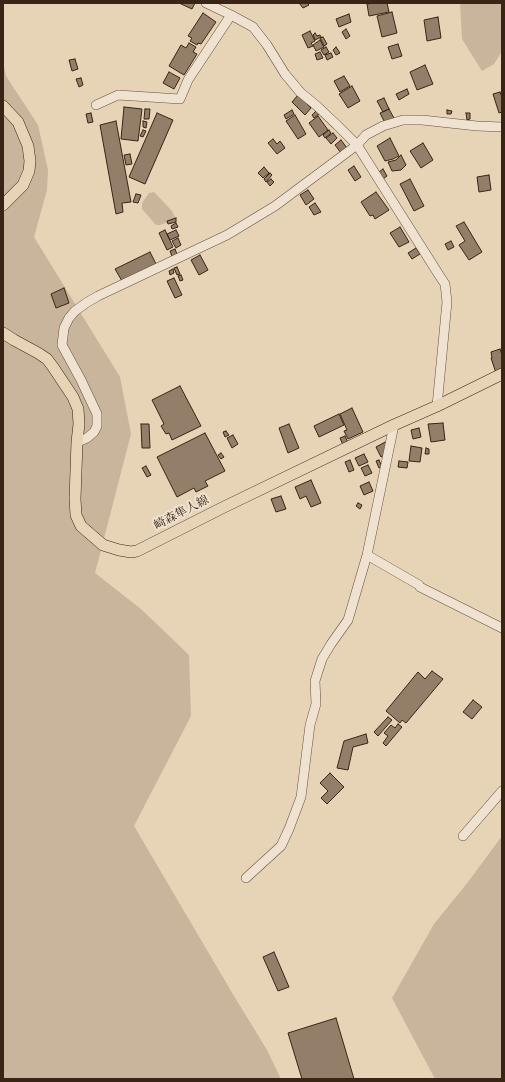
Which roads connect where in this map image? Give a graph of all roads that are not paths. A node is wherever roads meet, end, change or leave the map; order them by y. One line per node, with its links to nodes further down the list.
1 (206, 3): 2 (street)
2 (231, 15): 3 (street); 6 (street)
3 (96, 105)
4 (3, 106): 7 (main road)
5 (502, 127): 6 (street)
6 (357, 145): 10 (street); 12 (street)
7 (3, 205)
8 (3, 333): 12 (main road, 崎森隼人線)
9 (502, 374): 10 (main road, 崎森隼人線)
10 (437, 406): 11 (main road, 崎森隼人線)
11 (394, 425): 12 (main road, 崎森隼人線); 13 (street)
12 (77, 442)
13 (367, 555): 14 (street); 17 (street)
14 (502, 628)
15 (502, 791): 16 (street)
16 (462, 836)
17 (246, 878)

